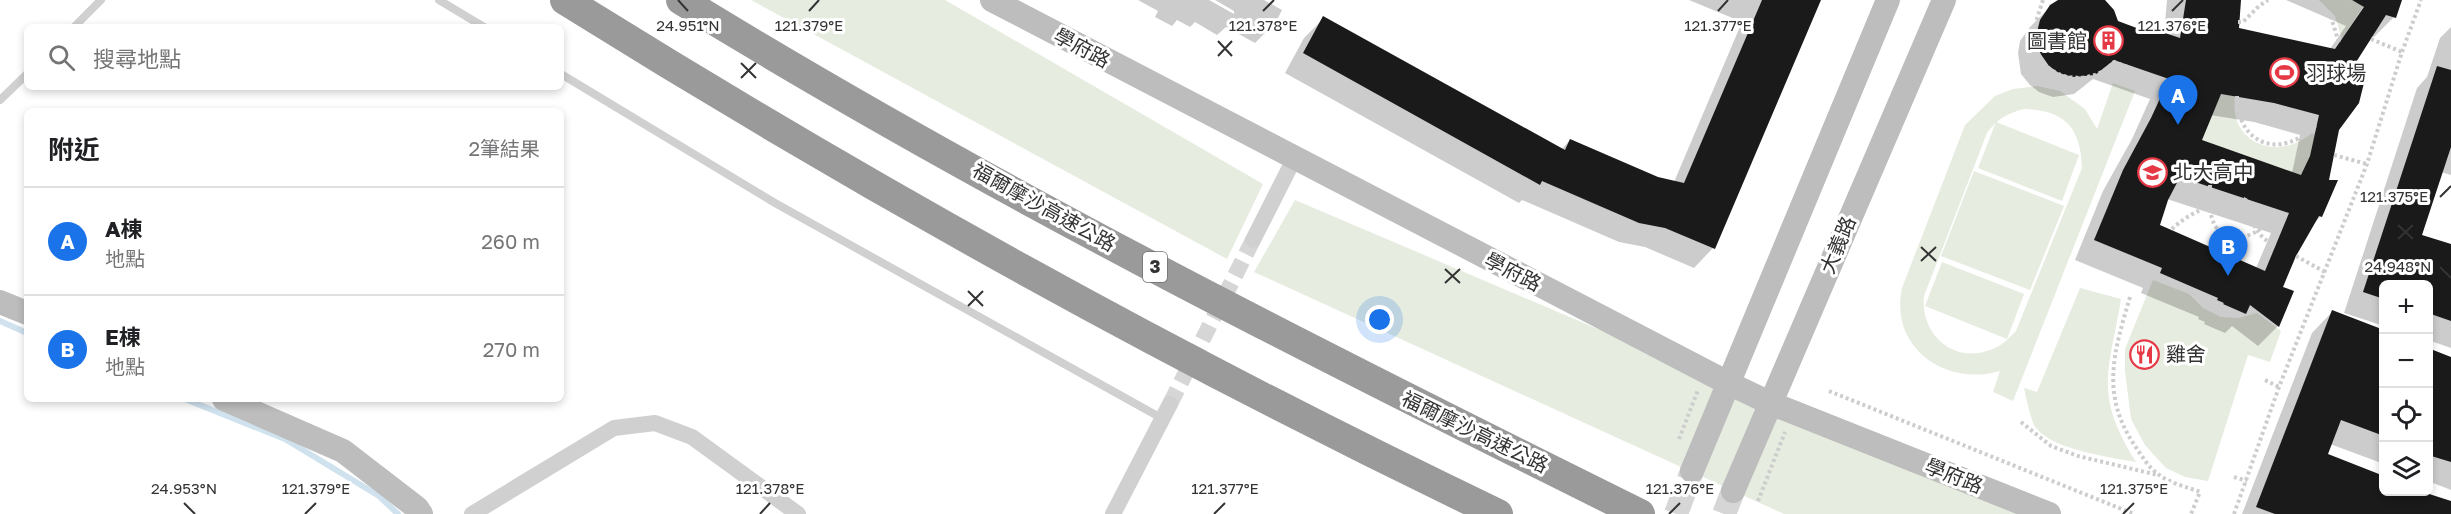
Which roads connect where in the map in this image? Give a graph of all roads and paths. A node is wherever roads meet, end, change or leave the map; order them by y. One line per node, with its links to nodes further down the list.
1 (101, 0): 13 (lane)
2 (439, 0): 14 (lane)
3 (565, 0): 62 (highway)
4 (681, 0): 63 (highway, 福爾摩沙高速公路 / 3)
5 (992, 0): 25 (street, 學府路)
6 (1888, 0): 43 (street)
7 (1944, 0): 47 (street, 大義路)
8 (2043, 0): 20 (path)
9 (2268, 0): 12 (path)
10 (2313, 0): 16 (path)
11 (2421, 0): 17 (path)
12 (2238, 22)
13 (77, 24)
14 (479, 24)
15 (2371, 39): 17 (path)
16 (2339, 43)
17 (2402, 52): 26 (path)
18 (564, 76): 48 (lane)
19 (24, 77): 22 (lane)
20 (2167, 82)
21 (2237, 96): 23 (path)
22 (0, 100)
23 (2316, 128)
24 (2334, 155): 26 (path)
25 (1294, 159): 34 (street); 41 (street, 學府路)
26 (2367, 164): 37 (path)
27 (2210, 185): 29 (path)
28 (2246, 198): 31 (path)
29 (2210, 206): 31 (path); 32 (path); 33 (path)
30 (2276, 208): 33 (path)
31 (2239, 210): 33 (path)
32 (2172, 229)
33 (2257, 231): 35 (path)
34 (1253, 240)
35 (2275, 246)
36 (2296, 256): 37 (path)
37 (2325, 272): 44 (path)
38 (2130, 297): 53 (path)
39 (0, 302): 40 (street)
40 (24, 312)
41 (1705, 371): 43 (street, 學府路); 51 (path)
42 (2265, 380): 44 (path)
43 (1728, 383): 47 (street, 學府路); 52 (street)
44 (2279, 387): 55 (path)
45 (1829, 391): 65 (path)
46 (231, 402): 58 (street)
47 (1770, 403): 49 (street, 學府路); 56 (street, 大義路)
48 (1166, 412): 61 (street)
49 (1793, 412): 57 (path); 64 (street, 學府路)
50 (2021, 422): 53 (path)
51 (1676, 446)
52 (1692, 471)
53 (2159, 476): 66 (path)
54 (2234, 477): 55 (path)
55 (2247, 481): 67 (path)
56 (1733, 491)
57 (1758, 501)
58 (421, 514)
59 (472, 514): 60 (street)
60 (798, 514)
61 (1113, 514)
62 (1498, 514)
63 (1640, 514)
64 (2046, 514)
65 (2134, 514)
66 (2191, 514)
67 (2234, 514)

